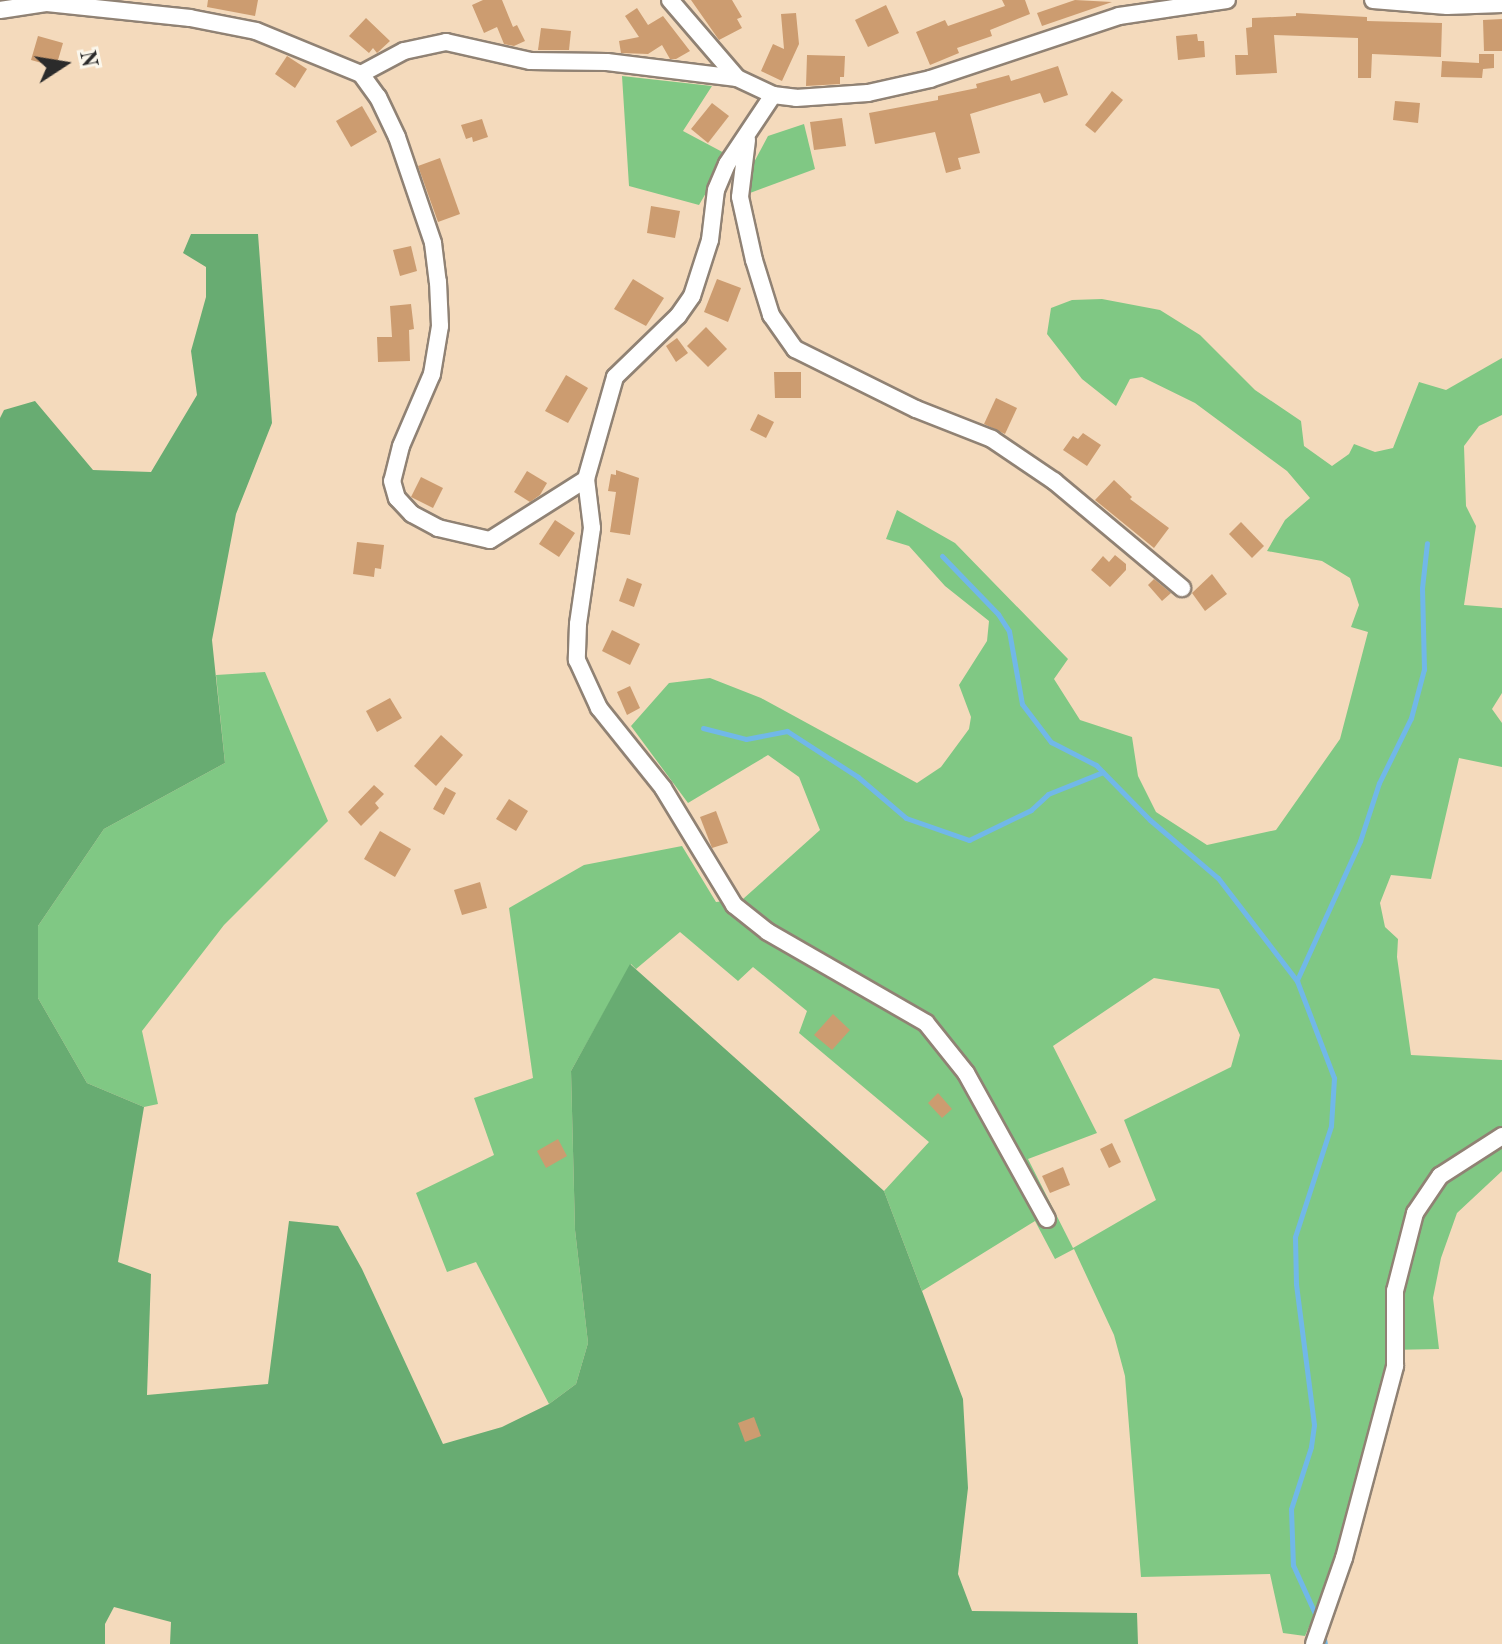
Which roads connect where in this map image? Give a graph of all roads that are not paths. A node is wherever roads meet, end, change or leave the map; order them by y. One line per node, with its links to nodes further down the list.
1 (670, 0): 7 (street)
2 (1227, 0): 8 (street)
3 (1373, 0): 4 (street)
4 (1502, 4)
5 (0, 10): 6 (street)
6 (361, 74): 7 (street); 10 (street)
7 (737, 78): 8 (street)
8 (773, 95): 9 (street)
9 (747, 138): 10 (street); 11 (street)
10 (586, 479): 13 (street)
11 (1182, 588)
12 (1502, 1136): 14 (street)
13 (1047, 1219)
14 (1314, 1642)

